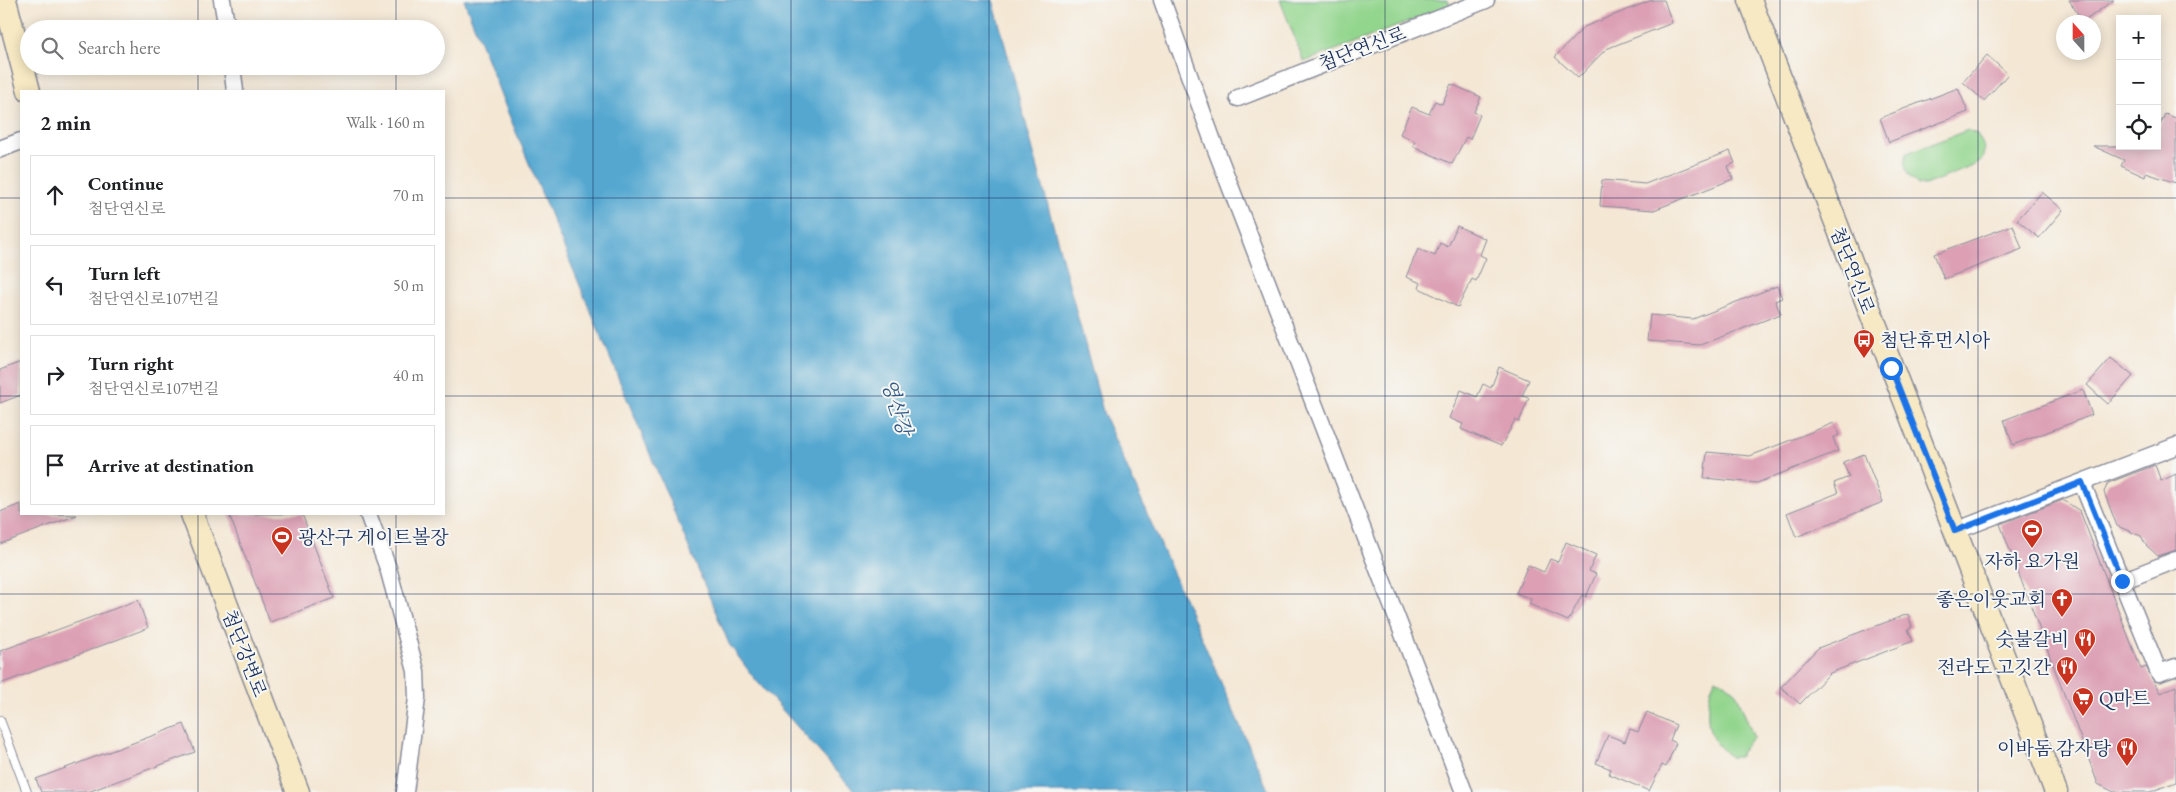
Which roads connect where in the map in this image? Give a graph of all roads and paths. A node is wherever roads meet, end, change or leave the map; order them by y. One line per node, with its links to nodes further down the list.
1 (4, 0): 7 (street)
2 (222, 0): 6 (street)
3 (1162, 0): 27 (street)
4 (1486, 0): 12 (street, 첨단연신로)
5 (1750, 0): 19 (street, 첨단연신로)
6 (225, 20)
7 (20, 58)
8 (25, 75): 10 (street)
9 (233, 75): 11 (street)
10 (29, 90)
11 (235, 90)
12 (1238, 98)
13 (20, 141): 14 (street)
14 (0, 149)
15 (2176, 446): 16 (street)
16 (2082, 482): 19 (street); 21 (street)
17 (192, 515): 25 (street, 첨단강변로)
18 (368, 515): 26 (street)
19 (1955, 531): 28 (street, 첨단연신로)
20 (2176, 560): 21 (street)
21 (2122, 581): 22 (street)
22 (2176, 667)
23 (0, 720): 24 (lane)
24 (27, 792)
25 (298, 792)
26 (404, 792)
27 (1464, 792)
28 (2056, 792)

